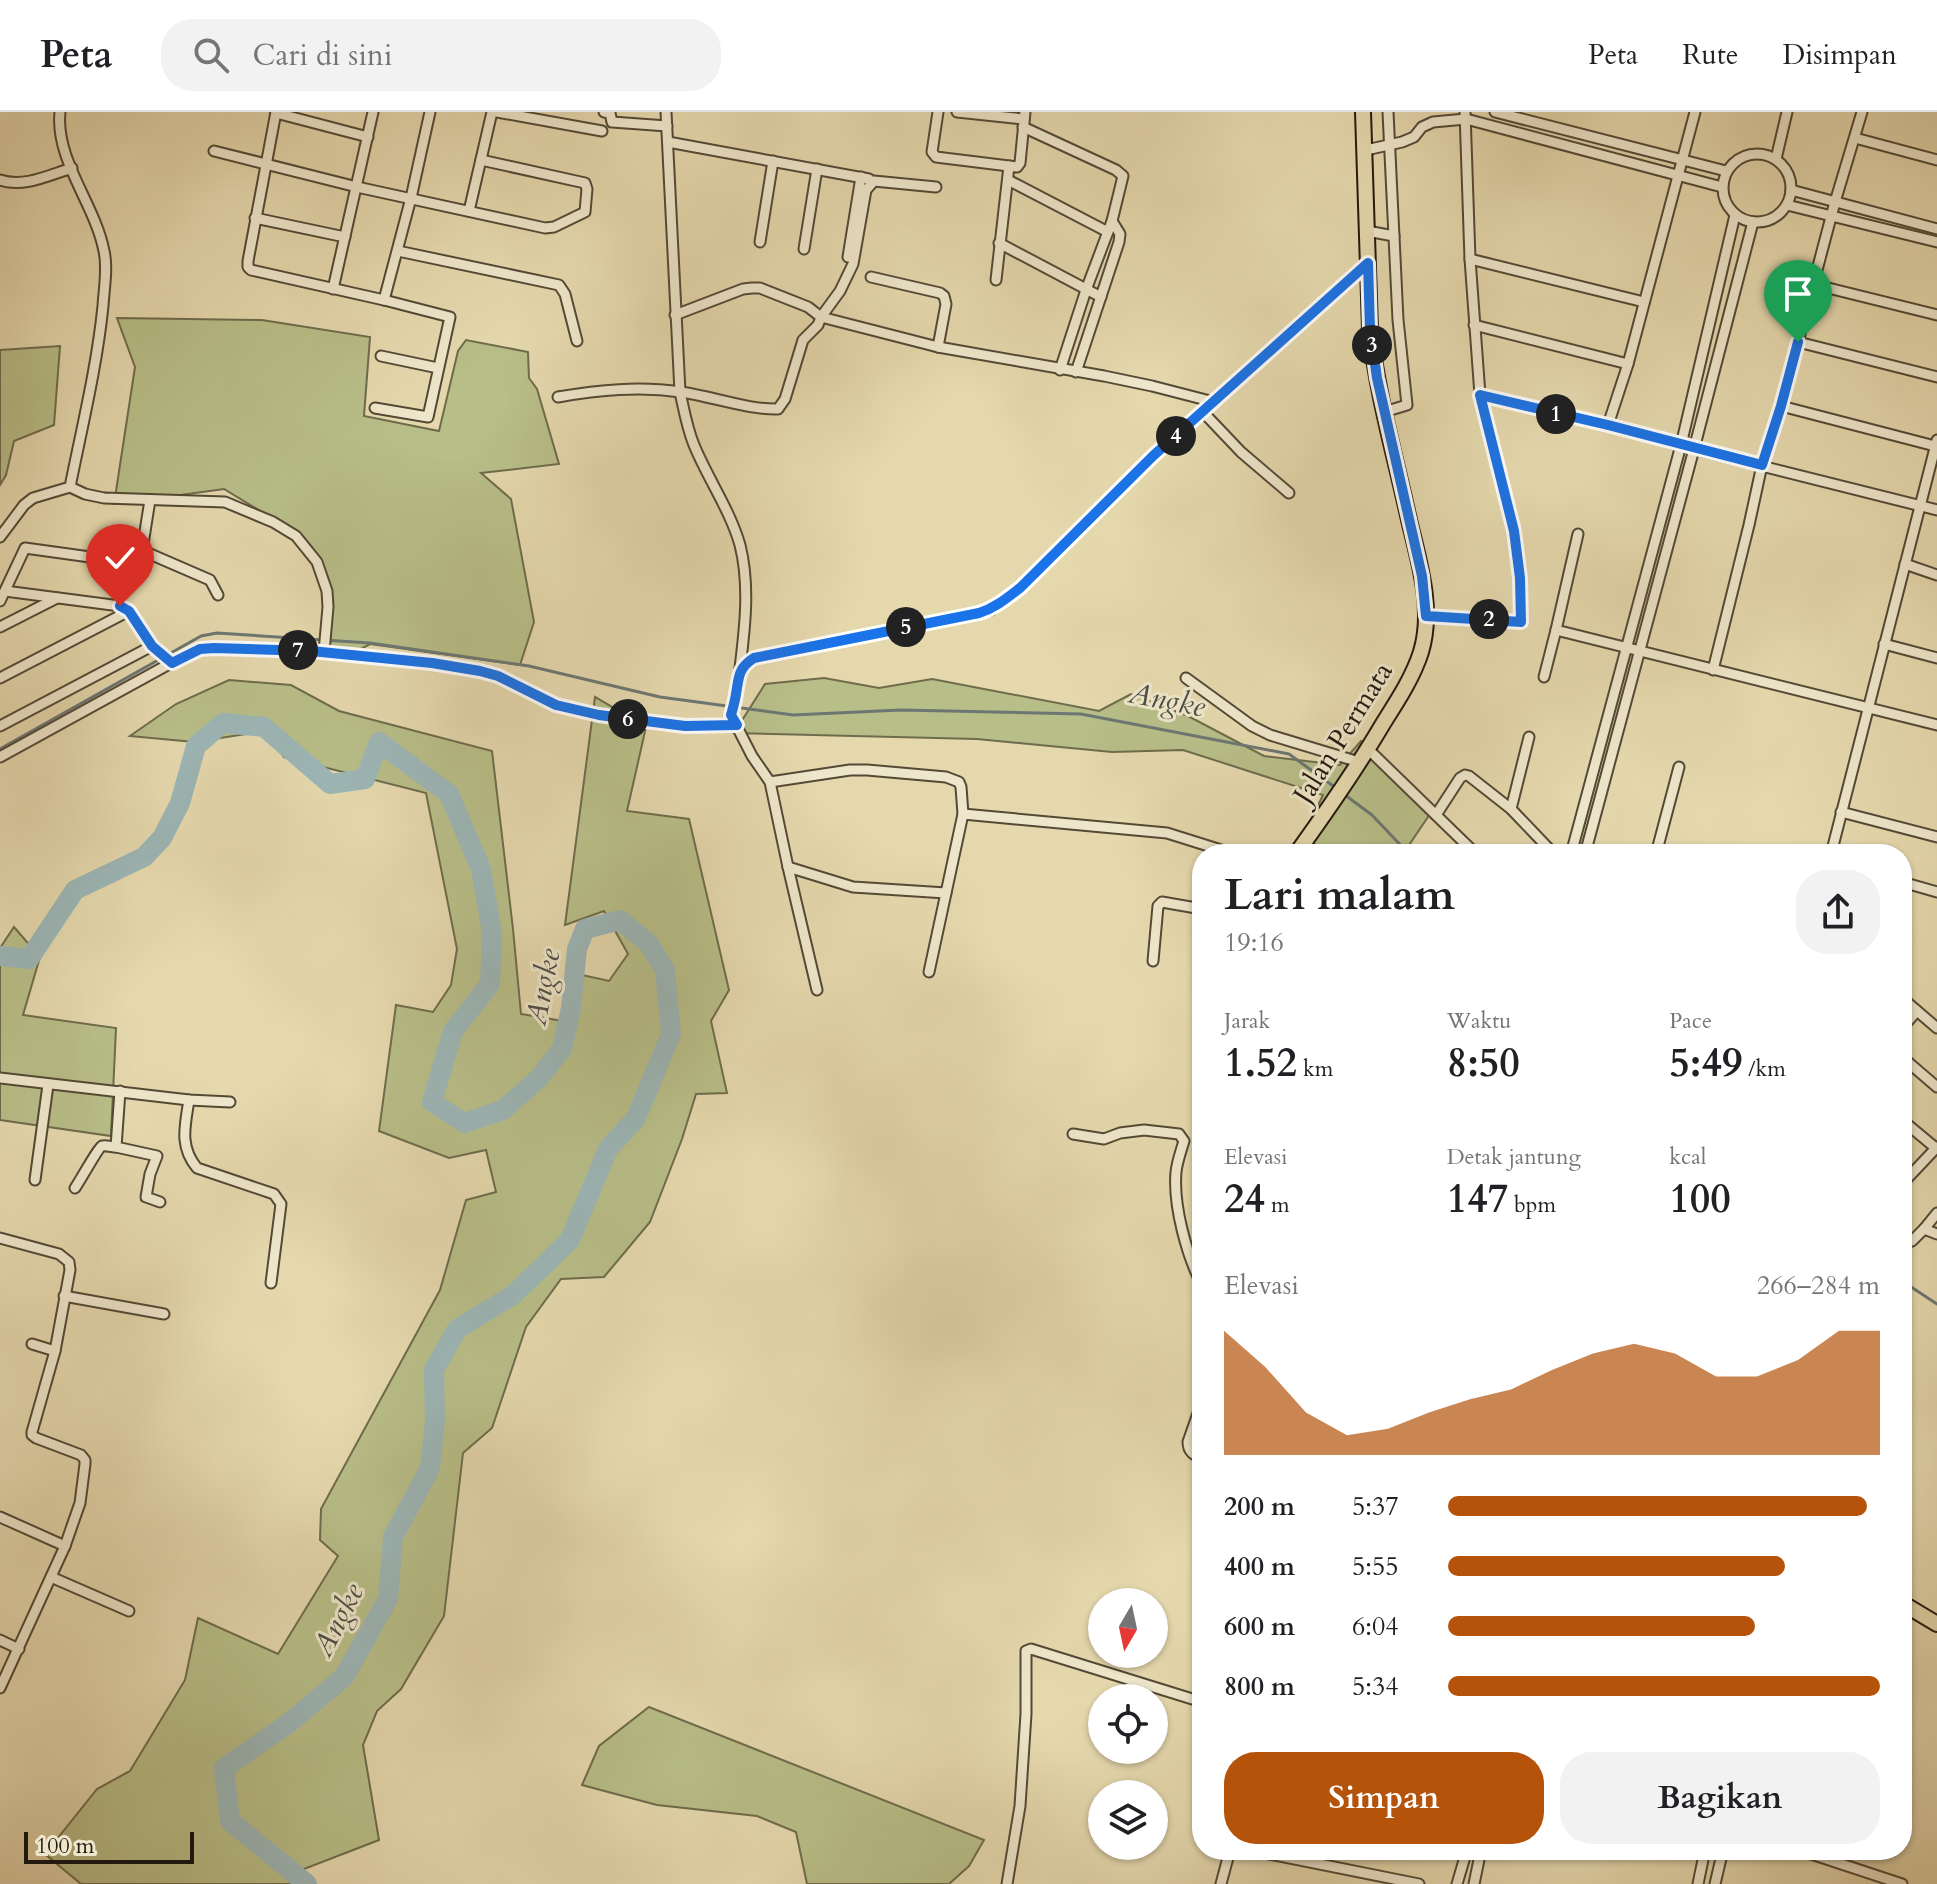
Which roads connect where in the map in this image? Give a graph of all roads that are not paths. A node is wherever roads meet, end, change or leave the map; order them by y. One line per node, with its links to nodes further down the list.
1 (60, 112): 35 (street)
2 (373, 112): 22 (street)
3 (430, 112): 45 (street)
4 (494, 112): 19 (street); 29 (street)
5 (564, 112): 19 (street)
6 (604, 112): 20 (street)
7 (666, 112): 20 (street)
8 (938, 112): 34 (street)
9 (957, 112): 18 (street)
10 (1363, 112): 26 (main road, Jalan Permata)
11 (1388, 112): 25 (street)
12 (1695, 112): 32 (street)
13 (1787, 112): 28 (street)
14 (1862, 112): 23 (street)
15 (276, 113): 22 (street); 33 (street)
16 (1501, 113): 32 (street)
17 (1466, 115): 25 (street); 38 (street); 65 (street)
18 (1024, 119): 34 (street); 52 (street)
19 (563, 123): 21 (street)
20 (667, 126): 24 (street)
21 (602, 131)
22 (368, 137): 41 (street)
23 (1855, 138): 30 (street); 46 (street)
24 (668, 142): 31 (street); 75 (street)
25 (1390, 145): 26 (street); 57 (street)
26 (1366, 150): 55 (main road, Jalan Permata)
27 (214, 151): 33 (street)
28 (1776, 159): 37 (street); 44 (street)
29 (481, 160): 48 (street); 48 (street)
30 (1937, 160)
31 (773, 161): 36 (street); 59 (street)
32 (1682, 161): 37 (street); 38 (street)
33 (266, 165): 41 (street); 51 (street)
34 (1009, 166): 40 (street)
35 (72, 168): 39 (street); 101 (street)
36 (817, 169): 62 (street); 64 (street)
37 (1726, 171): 43 (street)
38 (1679, 174): 43 (street); 74 (street)
39 (0, 180)
40 (1008, 180): 56 (street); 61 (street)
41 (357, 187): 45 (street); 58 (street)
42 (936, 187): 77 (street)
43 (1722, 187): 49 (street)
44 (1791, 190): 46 (street); 47 (street)
45 (411, 198): 48 (street); 63 (street)
46 (1835, 202): 50 (street); 54 (street)
47 (1787, 205): 50 (street); 53 (street)
48 (469, 211)
49 (1735, 215): 53 (street); 98 (street)
50 (1831, 215): 60 (street); 69 (street)
51 (255, 218): 58 (street); 70 (street)
52 (1112, 221): 56 (street); 72 (street)
53 (1753, 222): 99 (street)
54 (1937, 229)
55 (1367, 231): 57 (street); 66 (main road, Jalan Permata)
56 (1108, 232): 71 (street)
57 (1394, 236): 95 (street)
58 (345, 237): 70 (street)
59 (760, 242)
60 (1937, 242)
61 (999, 243): 68 (street); 71 (street)
62 (804, 249)
63 (398, 251): 73 (street); 79 (street)
64 (848, 257)
65 (1470, 259): 74 (street); 78 (street)
66 (1368, 263): 91 (street); 95 (main road, Jalan Permata)
67 (871, 277): 81 (street)
68 (996, 280)
69 (1812, 284): 76 (street); 80 (street)
70 (333, 289): 73 (street)
71 (1086, 290): 72 (street); 85 (street)
72 (1101, 297): 86 (street)
73 (384, 300): 84 (street)
74 (1644, 302): 83 (street)
75 (675, 315): 77 (street); 88 (street)
76 (1937, 315)
77 (821, 317): 81 (street); 88 (street)
78 (1474, 325): 83 (street); 89 (street)
79 (577, 341)
80 (1798, 342): 87 (street); 92 (street)
81 (938, 347): 85 (street)
82 (381, 356): 84 (street)
83 (1628, 364): 96 (street)
84 (438, 368): 93 (street)
85 (1060, 370): 86 (street)
86 (1076, 372): 91 (street)
87 (1937, 377)
88 (680, 392): 90 (street); 126 (street)
89 (1480, 395): 96 (street); 116 (street)
90 (558, 397)
91 (1214, 402): 94 (street)
92 (1781, 406): 97 (street); 100 (street)
93 (375, 408)
94 (1203, 412): 102 (street); 126 (street)
95 (1384, 412): 116 (main road, Jalan Permata)
96 (1608, 425): 98 (street)
97 (1936, 443): 104 (street)
98 (1681, 445): 99 (street); 120 (street)
99 (1694, 449): 100 (street); 122 (street)
100 (1762, 465): 104 (street); 127 (street)
101 (70, 487): 103 (street); 107 (street)
102 (1289, 493)
103 (150, 500): 112 (street); 123 (street)
104 (1920, 505): 105 (street); 109 (street)
105 (1937, 510)
106 (1578, 534): 118 (street)
107 (0, 537)
108 (126, 562): 111 (street)
109 (1905, 564): 110 (street); 119 (street)
110 (1937, 575)
111 (5, 591): 113 (street); 114 (street)
112 (218, 595)
113 (57, 598): 115 (street); 117 (street)
114 (0, 601)
115 (129, 611): 121 (street); 129 (street)
116 (1426, 616): 136 (main road, Jalan Permata)
117 (0, 627)
118 (1556, 630): 120 (street); 128 (street)
119 (1884, 644): 124 (street); 131 (street)
120 (1627, 647): 122 (street); 150 (street)
121 (156, 650): 125 (street); 134 (street)
122 (1640, 651): 127 (street); 151 (street)
123 (324, 652): 125 (street); 132 (street)
124 (1937, 658)
125 (171, 662): 137 (street)
126 (740, 669): 132 (street)
127 (1713, 670): 131 (street)
128 (1544, 677)
129 (0, 678)
130 (1186, 678): 139 (street)
131 (1868, 707): 133 (street); 142 (street)
132 (737, 725): 140 (street)
133 (1937, 725)
134 (0, 726)
135 (1529, 737): 141 (street)
136 (1368, 749): 139 (main road, Jalan Permata); 144 (street)
137 (0, 757)
138 (1679, 767): 152 (street)
139 (1356, 768): 147 (main road, Jalan Permata)
140 (770, 782): 143 (street); 154 (street)
141 (1511, 809): 144 (street); 149 (street)
142 (1841, 812): 145 (street); 153 (street)
143 (963, 814): 146 (street); 157 (street)
144 (1436, 815): 148 (street)
145 (1937, 837)
146 (1203, 844)
147 (1303, 844)
148 (1466, 844)
149 (1544, 844)
150 (1574, 844)
151 (1588, 844)
152 (1659, 844)
153 (1833, 844)
154 (788, 867): 157 (street); 161 (street)
155 (1912, 885): 156 (street)
156 (1937, 892)
157 (946, 893): 160 (street)
158 (1192, 907): 159 (street)
159 (1153, 961)
160 (929, 972)
161 (817, 990)
162 (1912, 1007): 163 (street)
163 (1917, 1011): 164 (street); 165 (street)
164 (1912, 1017)
165 (1937, 1028)
166 (1912, 1066): 169 (street)
167 (0, 1078): 168 (street)
168 (48, 1085): 170 (street); 178 (street)
169 (1937, 1087)
170 (120, 1091): 171 (street); 175 (street)
171 (189, 1100): 172 (street); 187 (street)
172 (230, 1102)
173 (1912, 1128): 176 (street)
174 (1073, 1134): 186 (street)
175 (116, 1147): 179 (street); 180 (street)
176 (1937, 1148): 177 (street)
177 (1912, 1171)
178 (35, 1180)
179 (75, 1188)
180 (160, 1202)
181 (1937, 1213): 182 (street)
182 (1924, 1229): 183 (street); 185 (street)
183 (1937, 1234)
184 (0, 1238): 188 (street)
185 (1912, 1241)
186 (1192, 1259)
187 (271, 1283)
188 (64, 1296): 189 (street); 191 (street)
189 (164, 1314)
190 (32, 1344): 191 (street)
191 (55, 1351): 195 (street)
192 (1192, 1434): 193 (street)
193 (1192, 1452)
194 (0, 1517): 195 (street)
195 (65, 1546): 196 (street)
196 (51, 1577): 198 (street); 201 (street)
197 (1912, 1609): 199 (main road)
198 (129, 1611)
199 (1937, 1624)
200 (0, 1640): 201 (street)
201 (19, 1649): 202 (street)
202 (0, 1688)
203 (1192, 1699): 211 (street)
204 (1227, 1860): 212 (street)
205 (1299, 1860): 213 (street)
206 (1464, 1860): 214 (street)
207 (1479, 1860): 215 (street)
208 (1703, 1860): 216 (street)
209 (1721, 1860): 217 (street)
210 (1829, 1860): 218 (street)
211 (1007, 1884)
212 (1221, 1884)
213 (1419, 1884)
214 (1457, 1884)
215 (1474, 1884)
216 (1698, 1884)
217 (1715, 1884)
218 (1902, 1884)

